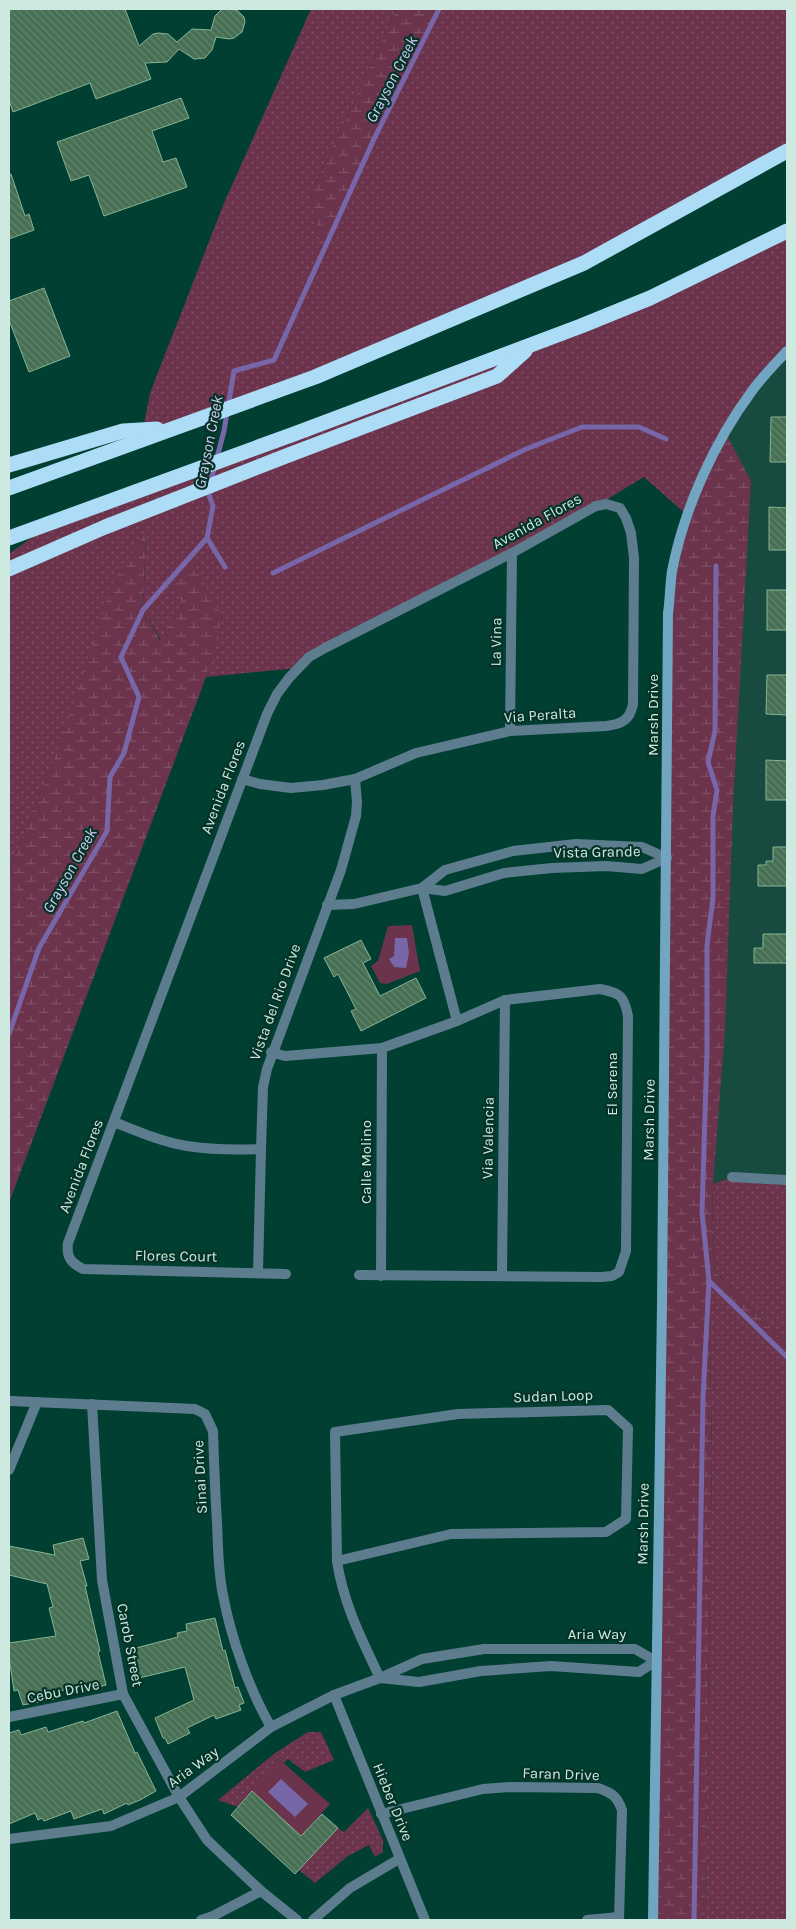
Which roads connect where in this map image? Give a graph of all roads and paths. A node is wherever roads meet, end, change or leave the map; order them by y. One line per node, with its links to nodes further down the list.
1 (787, 151): 5 (highway)
2 (787, 231): 3 (highway)
3 (534, 344): 9 (highway); 11 (highway)
4 (787, 351): 15 (street, Marsh Drive)
5 (138, 436): 6 (highway); 7 (highway)
6 (9, 465)
7 (9, 488)
8 (614, 506): 10 (street, Avenida Flores); 12 (street, Via Peralta)
9 (9, 538)
10 (512, 553): 12 (street, La Vina); 14 (street, Avenida Flores)
11 (9, 569)
12 (510, 731): 13 (street, Via Peralta)
13 (355, 778): 14 (street, Via Peralta); 17 (street, Vista del Rio Drive)
14 (242, 779): 22 (street, Avenida Flores)
15 (667, 858): 16 (street, Vista Grande); 16 (street, Vista Grande); 37 (street, Marsh Drive)
16 (422, 888): 17 (street, Vista Grande); 19 (street)
17 (327, 905): 21 (street, Vista del Rio Drive)
18 (505, 1000): 19 (street, El Serena); 29 (street, Via Valencia); 29 (street, El Serena)
19 (457, 1021): 20 (street, El Serena)
20 (382, 1048): 21 (street, El Serena); 31 (street, Calle Molino)
21 (271, 1052): 23 (street, Vista del Rio Drive)
22 (114, 1122): 23 (street); 26 (street, Avenida Flores)
23 (261, 1150): 27 (street, Vista del Rio Drive)
24 (732, 1177): 25 (street)
25 (787, 1180)
26 (70, 1258): 27 (street, Flores Court)
27 (258, 1272): 28 (street, Flores Court)
28 (286, 1274)
29 (502, 1275): 31 (street, El Serena)
30 (359, 1276): 31 (street, El Serena)
31 (381, 1276)
32 (11, 1401): 33 (street, Sinai Drive)
33 (37, 1402): 34 (street, Sinai Drive); 35 (street)
34 (92, 1404): 39 (street, Carob Street); 42 (street, Sinai Drive)
35 (9, 1470)
36 (337, 1561): 36 (street, Sudan Loop); 38 (street, Sudan Loop)
37 (656, 1661): 38 (street, Aria Way); 38 (street, Aria Way); 54 (street, Marsh Drive)
38 (380, 1678): 40 (street, Aria Way)
39 (123, 1694): 41 (street, Cebu Drive); 43 (street, Carob Street)
40 (334, 1695): 42 (street, Aria Way); 44 (street, Hieber Drive)
41 (9, 1717)
42 (271, 1727): 43 (street, Aria Way)
43 (179, 1797): 45 (street, Aria Way); 47 (street, Carob Street)
44 (381, 1814): 46 (street, Hieber Drive); 48 (street, Faran Drive)
45 (9, 1839)
46 (399, 1859): 51 (street); 52 (street, Hieber Drive)
47 (261, 1891): 49 (street); 50 (street, Carob Street)
48 (619, 1919): 53 (street)
49 (200, 1920)
50 (296, 1920)
51 (313, 1920)
52 (425, 1920)
53 (587, 1920)
54 (653, 1920)

